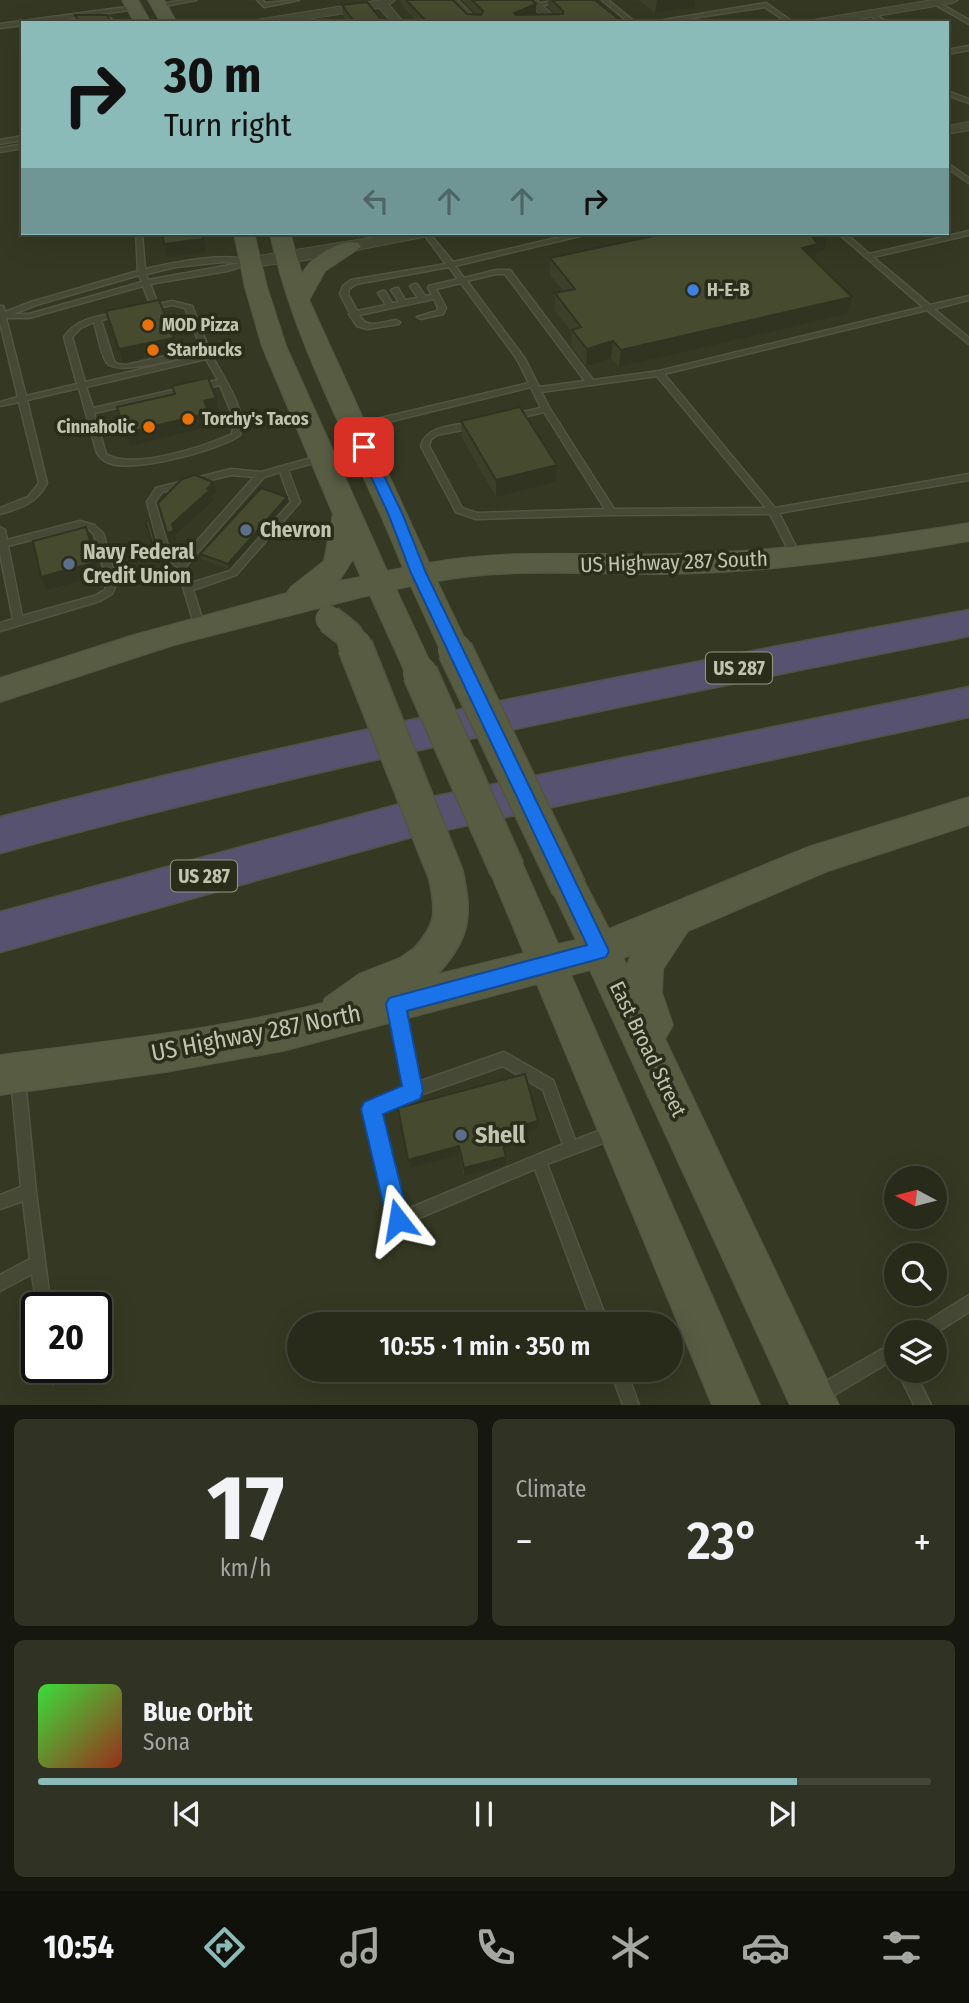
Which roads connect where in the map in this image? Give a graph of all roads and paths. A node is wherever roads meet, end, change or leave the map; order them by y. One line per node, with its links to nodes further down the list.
1 (193, 0): 9 (lane)
2 (260, 0): 3 (lane)
3 (296, 0)
4 (452, 0): 20 (street)
5 (566, 0): 10 (lane)
6 (606, 0): 22 (lane)
7 (953, 0): 11 (street)
8 (386, 2): 18 (street); 19 (street)
9 (158, 3): 12 (main road); 17 (main road)
10 (533, 3): 15 (street)
11 (936, 3): 13 (street); 27 (lane)
12 (132, 4): 14 (lane); 16 (main road)
13 (870, 13): 25 (street); 26 (lane)
14 (55, 20)
15 (552, 20): 21 (street)
16 (142, 21)
17 (168, 21)
18 (268, 21)
19 (398, 21)
20 (474, 21)
21 (530, 21)
22 (632, 21)
23 (661, 21): 24 (lane)
24 (789, 21)
25 (824, 21)
26 (883, 21)
27 (969, 22)
28 (21, 24): 29 (lane)
29 (0, 26)
30 (969, 48): 31 (lane)
31 (949, 52)
32 (949, 94): 33 (lane)
33 (969, 103)
34 (969, 125): 35 (street)
35 (949, 130)
36 (21, 138): 37 (lane)
37 (0, 142)
38 (21, 146): 39 (lane)
39 (0, 150)
40 (949, 167): 41 (lane)
41 (969, 181)
42 (969, 233): 53 (lane)
43 (139, 235): 57 (lane)
44 (245, 235): 55 (main road)
45 (280, 235): 54 (main road, East Broad Street)
46 (410, 235): 52 (street)
47 (416, 235): 56 (lane)
48 (540, 235): 51 (lane)
49 (578, 235): 51 (lane)
50 (843, 235): 53 (lane)
51 (547, 243): 56 (lane)
52 (351, 247): 54 (street); 66 (main road)
53 (868, 256): 70 (lane)
54 (286, 258): 55 (street); 66 (main road, East Broad Street)
55 (252, 262): 57 (lane); 60 (lane); 92 (main road)
56 (451, 265): 58 (lane); 59 (lane)
57 (142, 273): 60 (lane); 73 (lane)
58 (461, 280): 59 (lane); 82 (lane); 84 (lane)
59 (429, 282): 61 (lane); 65 (lane); 75 (lane)
60 (145, 283): 69 (lane); 73 (lane)
61 (377, 285): 68 (lane); 74 (lane)
62 (414, 286): 65 (lane)
63 (395, 290): 67 (lane)
64 (969, 298): 70 (lane)
65 (423, 299): 67 (lane)
66 (298, 300): 91 (main road, East Broad Street)
67 (403, 303): 68 (lane)
68 (390, 306): 74 (lane)
69 (155, 307): 71 (lane); 79 (lane)
70 (928, 308): 78 (lane); 80 (lane)
71 (144, 309)
72 (134, 311): 76 (lane)
73 (1, 313): 85 (lane)
74 (353, 314): 77 (lane)
75 (421, 317)
76 (97, 319): 79 (lane); 83 (lane)
77 (396, 322)
78 (969, 342)
79 (207, 353): 81 (lane); 83 (lane)
80 (659, 373): 82 (lane); 97 (lane)
81 (220, 382): 88 (lane); 88 (lane)
82 (591, 383): 84 (lane)
83 (81, 386): 85 (lane); 88 (lane)
84 (535, 387): 87 (lane); 91 (lane)
85 (24, 398): 86 (lane); 96 (lane)
86 (0, 404)
87 (545, 410): 89 (lane); 98 (lane)
88 (90, 411)
89 (496, 420)
90 (484, 423): 98 (lane)
91 (355, 428): 100 (main road, East Broad Street)
92 (324, 458): 93 (lane); 99 (main road)
93 (283, 468): 94 (lane); 109 (lane)
94 (261, 475): 105 (lane); 105 (lane)
95 (969, 477): 97 (lane)
96 (0, 511)
97 (773, 511): 98 (lane); 104 (lane)
98 (611, 512)
99 (346, 513): 108 (main road); 110 (main road)
100 (398, 521): 106 (main road); 107 (main road, East Broad Street)
101 (0, 530): 103 (lane)
102 (969, 532): 104 (main road, US Highway 287 South)
103 (2, 545): 111 (lane); 111 (lane)
104 (796, 557): 106 (main road, US Highway 287 South)
105 (181, 565): 109 (lane)
106 (475, 566): 107 (main road, US Highway 287 South)
107 (419, 573): 108 (main road, US Highway 287 South); 121 (main road, East Broad Street, bridge)
108 (379, 583): 110 (main road); 122 (main road, bridge)
109 (188, 588): 114 (lane)
110 (284, 603): 114 (main road); 123 (main road, bridge)
111 (18, 621): 113 (lane)
112 (969, 623): 118 (highway, US 287)
113 (0, 627)
114 (200, 627): 115 (main road)
115 (0, 690)
116 (969, 702): 120 (highway, US 287)
117 (969, 811): 119 (main road)
118 (0, 835)
119 (675, 919): 121 (main road); 125 (main road)
120 (0, 932)
121 (599, 951): 122 (main road); 125 (main road, East Broad Street)
122 (550, 964): 123 (main road, US Highway 287 North); 127 (main road)
123 (393, 991): 124 (main road, US Highway 287 North); 126 (lane)
124 (9, 1073): 130 (lane)
125 (663, 1078): 141 (main road, East Broad Street)
126 (413, 1091): 128 (lane); 129 (lane)
127 (620, 1130): 128 (lane); 143 (main road)
128 (571, 1148): 129 (lane)
129 (539, 1160): 136 (lane)
130 (29, 1192): 131 (lane); 132 (lane)
131 (0, 1202)
132 (38, 1263): 133 (lane); 134 (lane)
133 (0, 1283)
134 (42, 1292)
135 (969, 1303): 137 (lane)
136 (596, 1312)
137 (942, 1320)
138 (884, 1357): 141 (lane)
139 (622, 1382): 142 (lane)
140 (912, 1383): 144 (lane)
141 (809, 1403)
142 (631, 1405)
143 (736, 1405)
144 (923, 1405)

